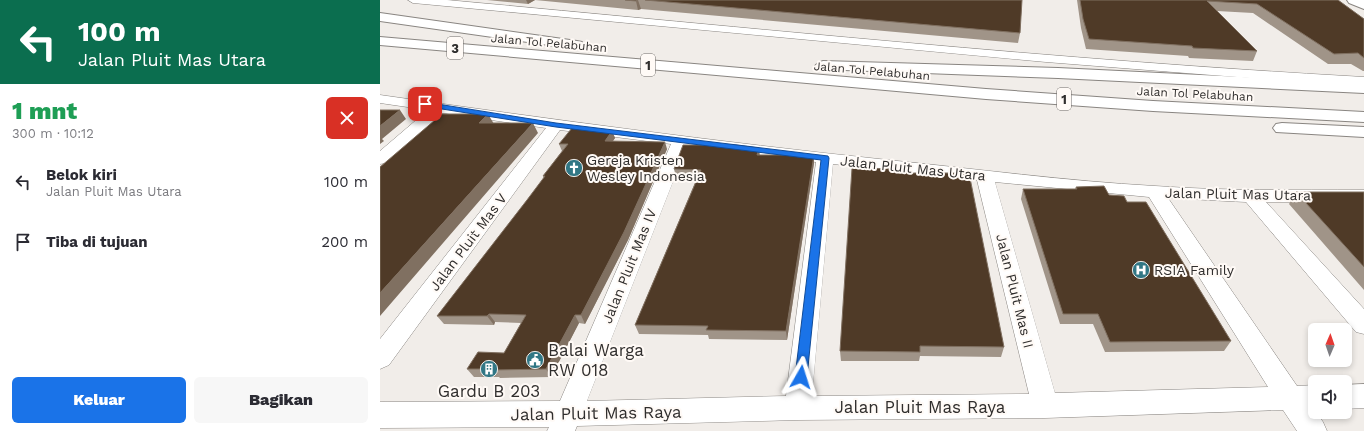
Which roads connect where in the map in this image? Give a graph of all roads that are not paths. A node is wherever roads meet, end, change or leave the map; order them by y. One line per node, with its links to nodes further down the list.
1 (413, 0): 5 (street)
2 (1353, 0): 4 (highway)
3 (550, 4): 5 (street)
4 (1364, 5)
5 (538, 10): 14 (street)
6 (380, 17): 9 (highway)
7 (380, 29): 9 (highway, Jalan Tol Pelabuhan / 1)
8 (380, 41): 11 (highway, 3)
9 (586, 46): 12 (highway, Jalan Tol Pelabuhan / 1)
10 (380, 49): 11 (highway)
11 (530, 55): 13 (highway, Jalan Tol Pelabuhan / 1)
12 (802, 66): 15 (highway); 17 (highway, Jalan Tol Pelabuhan / 1)
13 (765, 75): 19 (highway, Jalan Tol Pelabuhan / 1); 21 (highway)
14 (1364, 81)
15 (1364, 88)
16 (380, 99): 18 (street, Jalan Pluit Mas Utara)
17 (1364, 103)
18 (441, 107): 20 (street, Jalan Pluit Mas Utara); 24 (street)
19 (1364, 117)
20 (556, 125): 22 (street, Jalan Pluit Mas Utara); 32 (street, Jalan Pluit Mas V)
21 (1364, 132)
22 (680, 140): 23 (street, Jalan Pluit Mas Utara); 39 (street, Jalan Pluit Mas IV)
23 (825, 158): 25 (street, Jalan Pluit Mas Utara); 37 (street)
24 (380, 159)
25 (985, 176): 26 (street, Jalan Pluit Mas Utara); 36 (street, Jalan Pluit Mas II)
26 (1065, 184): 27 (street, Jalan Pluit Mas Utara); 30 (street, Jalan Pluit Mas Utara)
27 (1155, 192): 28 (street, Jalan Pluit Mas Utara); 30 (street)
28 (1251, 196): 29 (street, Jalan Pluit Mas Utara); 31 (street)
29 (1364, 196)
30 (1169, 212): 35 (street)
31 (1364, 325)
32 (380, 358)
33 (1364, 396): 34 (street)
34 (1352, 397)
35 (1302, 398): 36 (street, Jalan Pluit Mas Raya); 40 (street)
36 (1045, 406): 37 (street, Jalan Pluit Mas Raya)
37 (798, 408): 39 (street, Jalan Pluit Mas Raya)
38 (380, 415): 39 (street, Jalan Pluit Mas Raya)
39 (564, 423)
40 (1313, 431)

